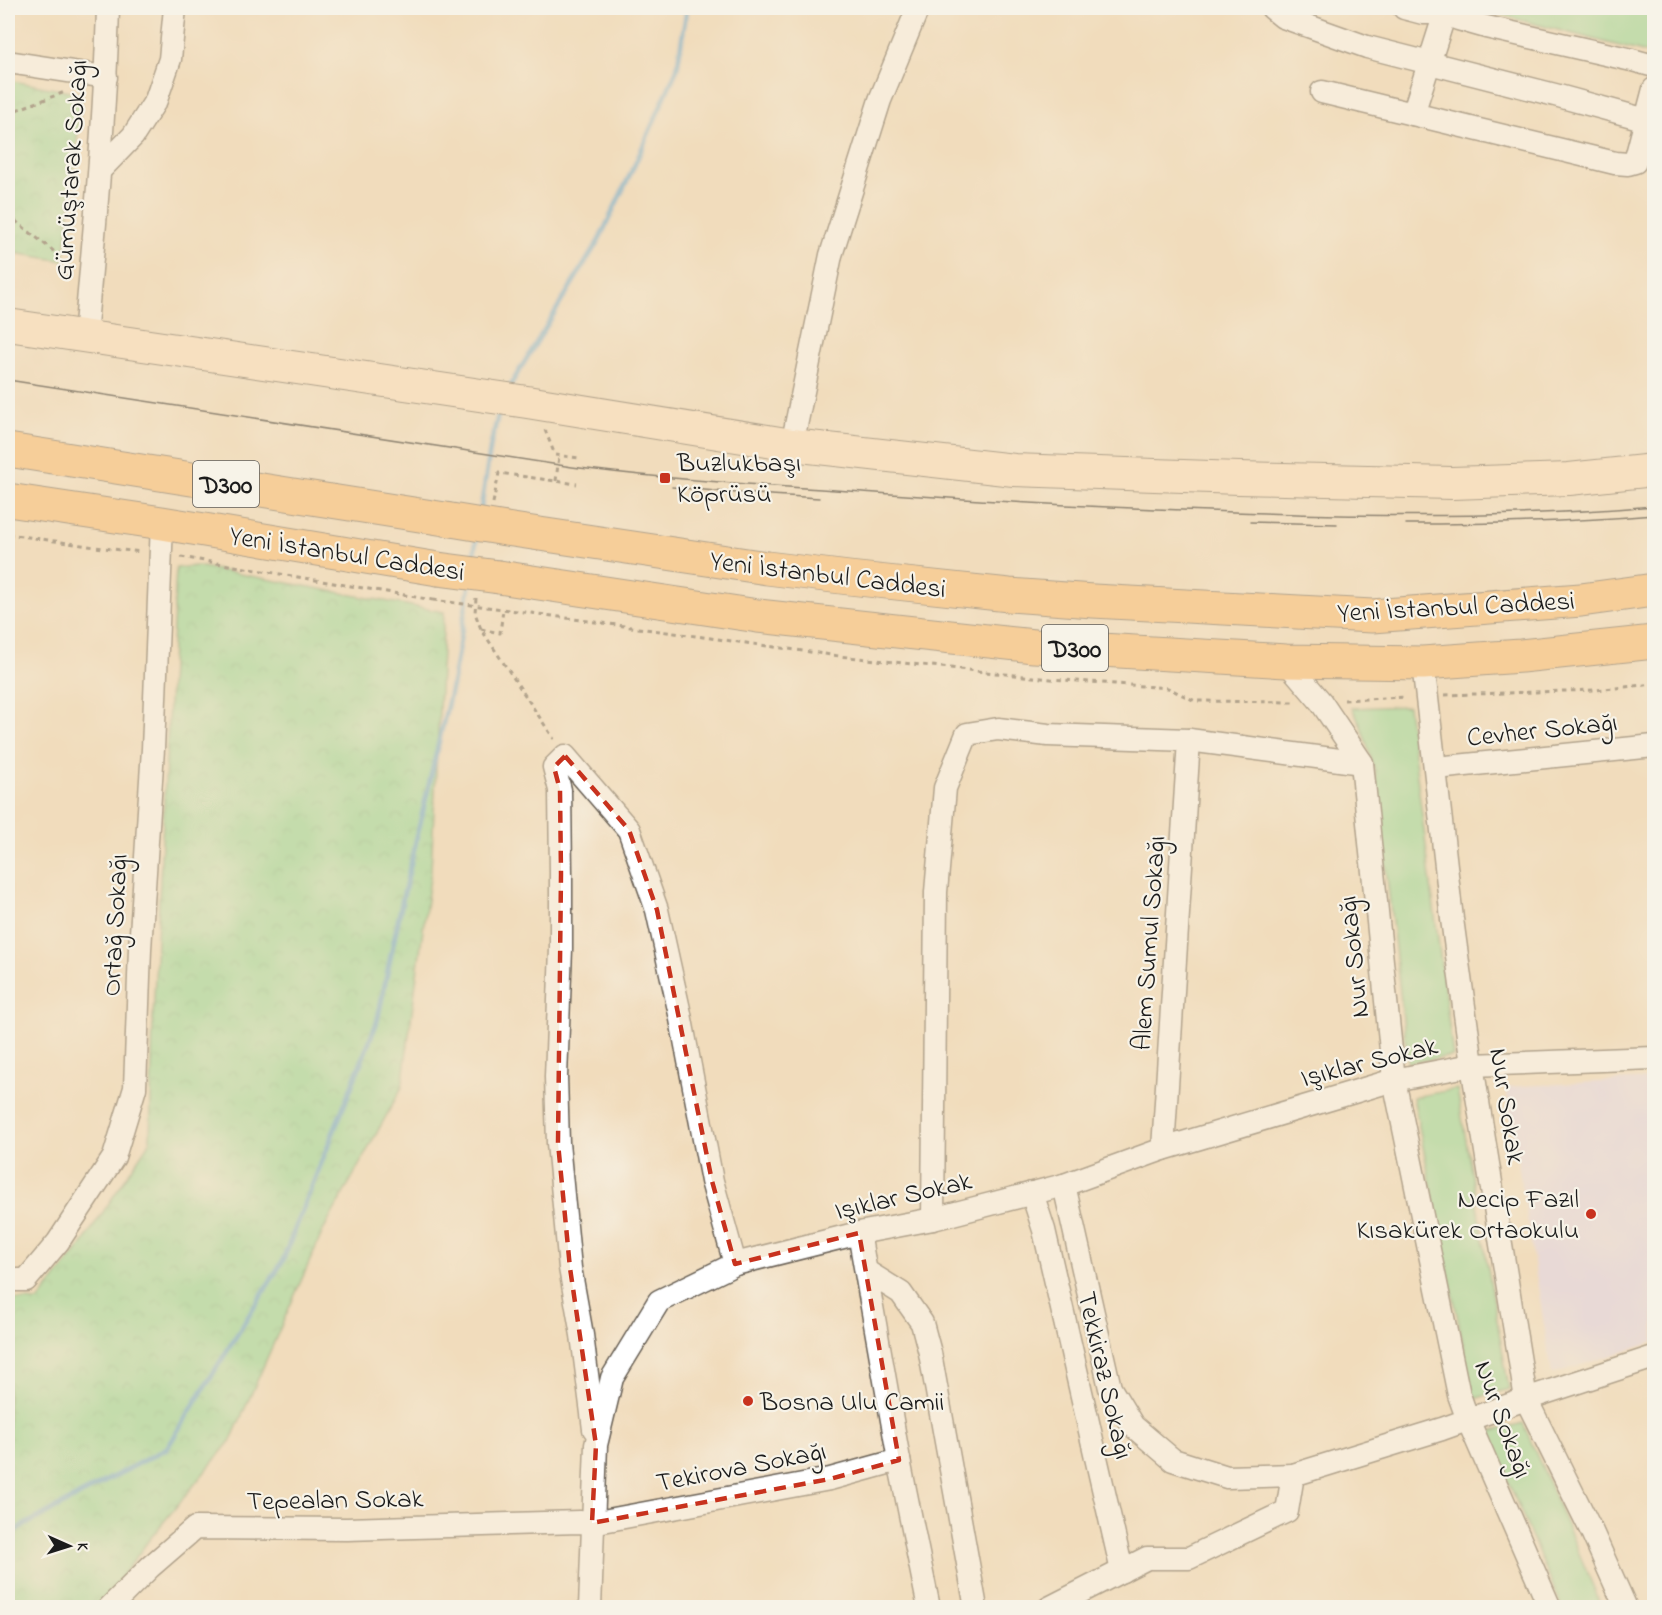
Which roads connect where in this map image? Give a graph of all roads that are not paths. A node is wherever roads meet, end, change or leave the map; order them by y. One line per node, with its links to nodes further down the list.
1 (108, 8): 10 (street, Gümüştarak Sokağı)
2 (175, 8): 15 (street)
3 (918, 8): 18 (street)
4 (1272, 8): 8 (street)
5 (1404, 8): 6 (street)
6 (1444, 10): 8 (street); 9 (street)
7 (8, 62): 10 (street)
8 (1429, 63): 13 (street); 14 (street)
9 (1654, 66)
10 (106, 77): 15 (street, Gümüştarak Sokağı)
11 (1654, 89): 14 (street)
12 (1322, 92): 13 (street)
13 (1413, 114): 14 (street)
14 (1650, 121)
15 (100, 170): 17 (street, Gümüştarak Sokağı)
16 (8, 326): 17 (street)
17 (85, 336): 18 (street)
18 (792, 445): 20 (street)
19 (8, 450): 23 (highway, Yeni İstanbul Caddesi / D300, bridge)
20 (1654, 470)
21 (8, 500): 22 (highway, Yeni İstanbul Caddesi / D300)
22 (161, 538): 25 (highway, Yeni İstanbul Caddesi / D300, bridge); 41 (street, Ortağ Sokağı)
23 (1654, 590)
24 (1654, 642): 26 (highway, Yeni İstanbul Caddesi / D300)
25 (1286, 661): 26 (highway, Yeni İstanbul Caddesi / D300); 29 (street, Nur Sokağı)
26 (1423, 663): 30 (street, Nur Sokak)
27 (1189, 740): 29 (street); 34 (street, Alem Sumul Sokağı); 37 (street)
28 (1654, 746): 30 (street, Cevher Sokağı)
29 (1362, 763): 33 (street, Nur Sokağı)
30 (1436, 768): 32 (street, Nur Sokak)
31 (1654, 1058): 32 (street, Işıklar Sokak)
32 (1472, 1065): 33 (street, Işıklar Sokak); 43 (street, Nur Sokak)
33 (1394, 1080): 34 (street, Işıklar Sokak); 44 (street, Nur Sokağı)
34 (1163, 1149): 35 (street, Işıklar Sokak)
35 (1064, 1185): 36 (street, Işıklar Sokak); 47 (street)
36 (1032, 1193): 37 (street, Işıklar Sokak); 49 (street, Tekkiraz Sokağı)
37 (933, 1219): 38 (street, Işıklar Sokak)
38 (859, 1233): 39 (street, Işıklar Sokak); 40 (street)
39 (735, 1264): 45 (street, Işıklar Sokak); 45 (street)
40 (866, 1271): 46 (street); 53 (street)
41 (8, 1280)
42 (1654, 1357): 43 (street)
43 (1526, 1399): 44 (street); 56 (street, Nur Sokak)
44 (1468, 1420): 47 (street); 55 (street, Nur Sokağı)
45 (596, 1445): 48 (street, Işıklar Sokak)
46 (899, 1460): 48 (street, Tekirova Sokağı); 52 (street)
47 (1293, 1475): 49 (street)
48 (592, 1523): 50 (street, Tepealan Sokak); 51 (street, Işıklar Sokak)
49 (1122, 1571): 54 (street)
50 (109, 1608)
51 (591, 1608)
52 (929, 1608)
53 (976, 1608)
54 (1048, 1608)
55 (1550, 1608)
56 (1626, 1608)

